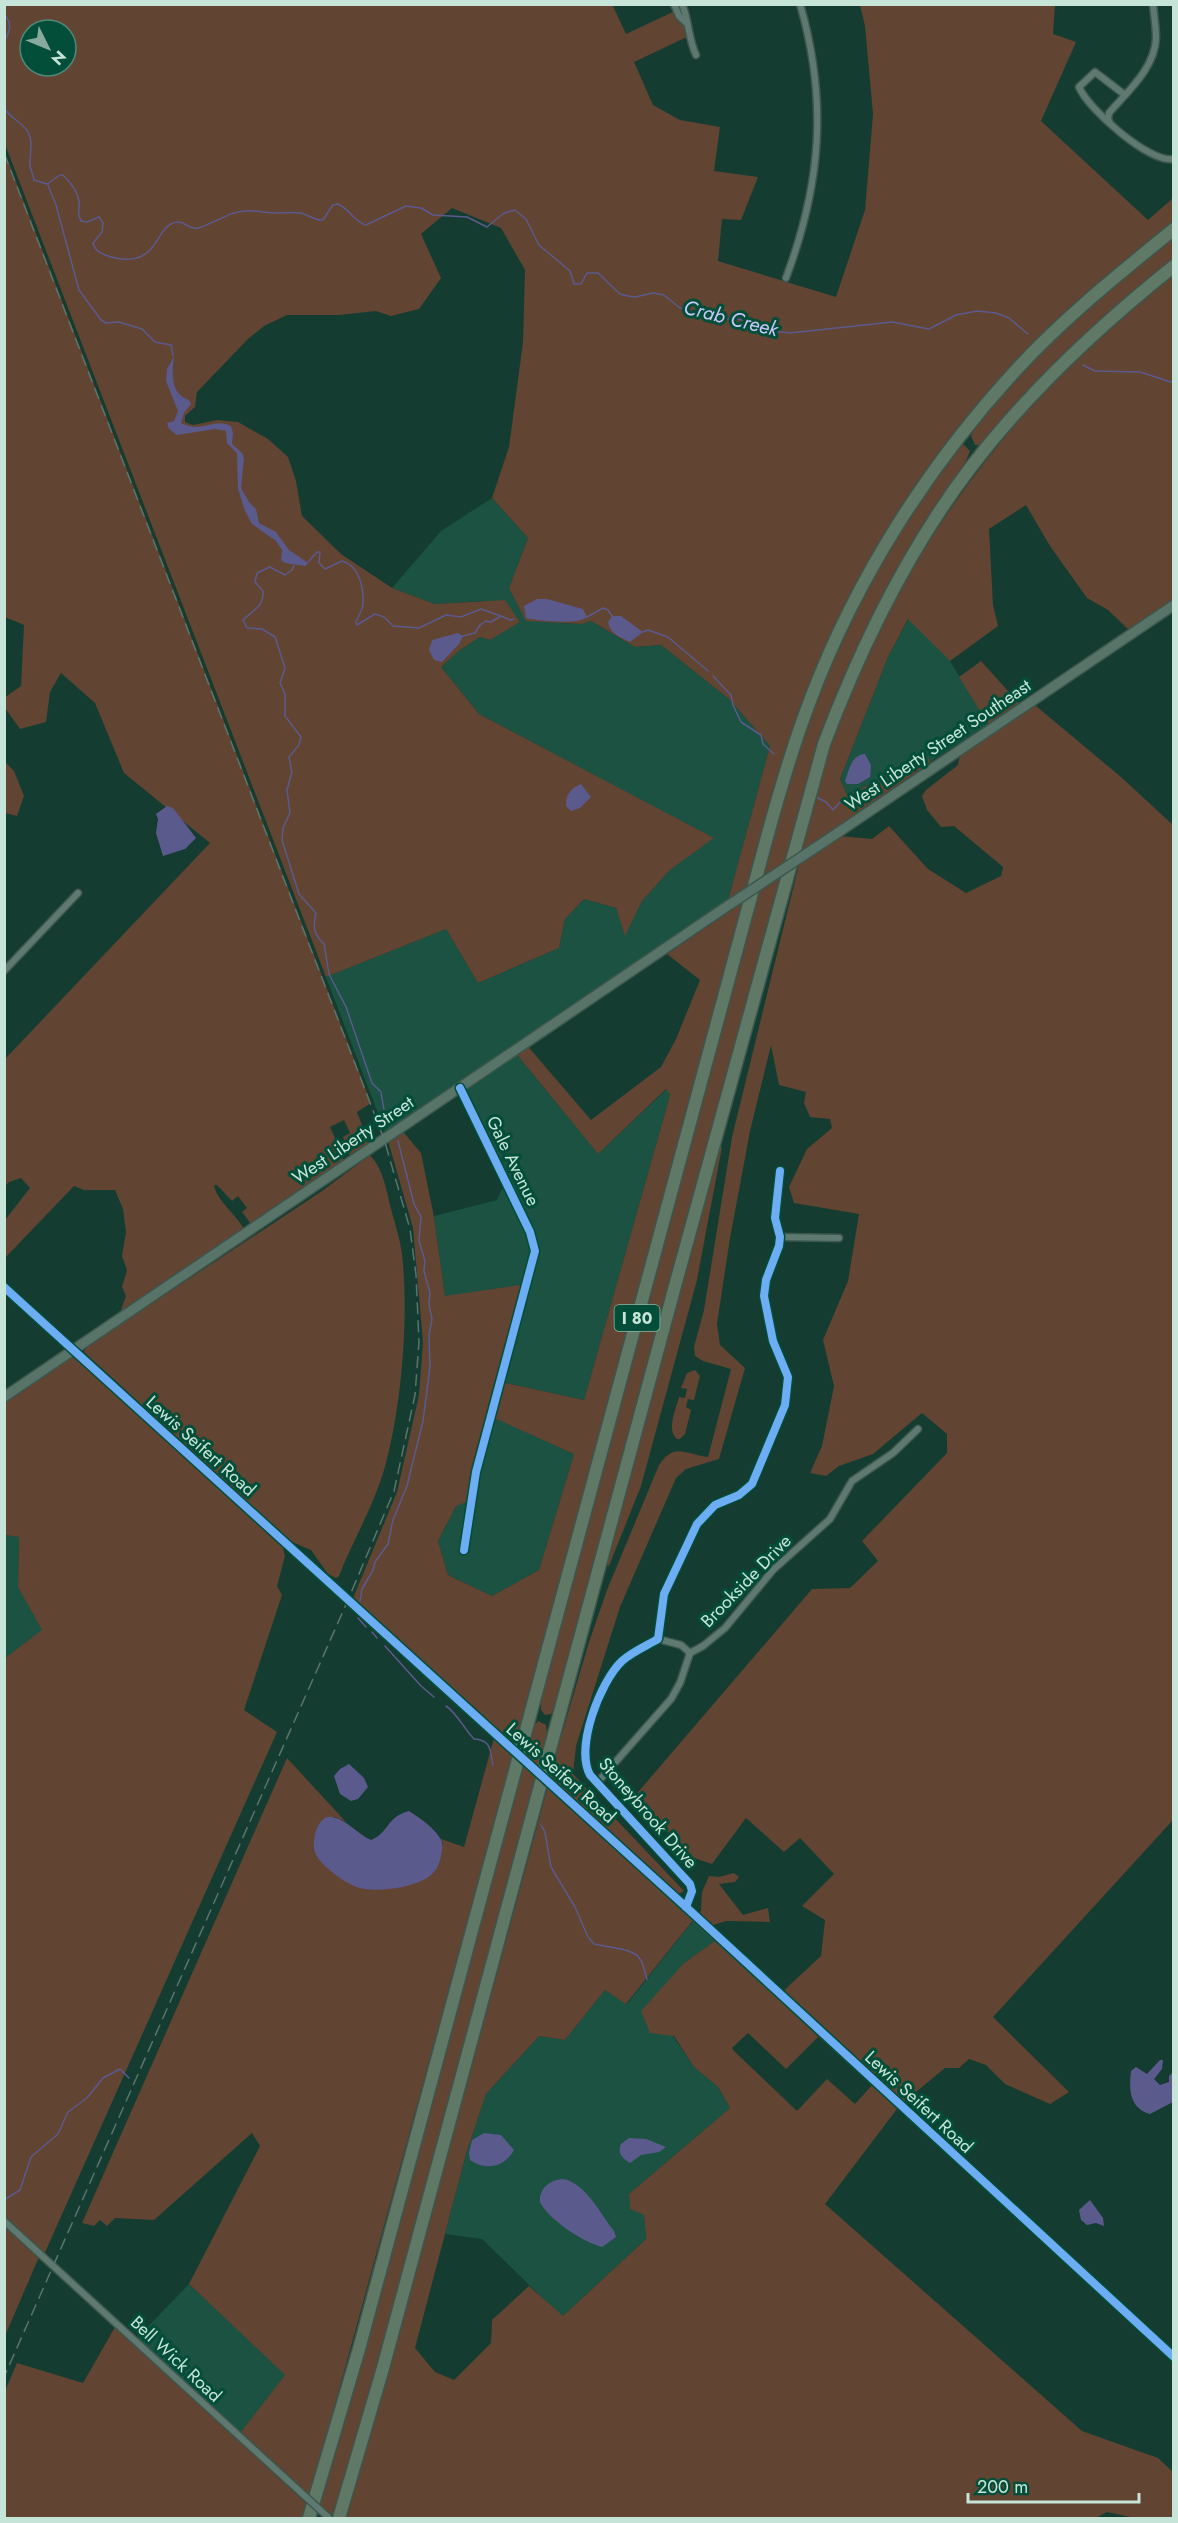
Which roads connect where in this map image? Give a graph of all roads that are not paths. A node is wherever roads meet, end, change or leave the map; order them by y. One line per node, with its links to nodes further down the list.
1 (674, 4): 5 (street)
2 (682, 4): 5 (street)
3 (800, 4): 12 (street)
4 (1153, 4): 7 (street)
5 (685, 22): 6 (street)
6 (696, 55)
7 (1125, 95): 8 (street); 8 (street)
8 (1110, 124): 9 (street)
9 (1173, 159)
10 (1173, 229): 33 (highway, I 80)
11 (1173, 266): 35 (highway, I 80)
12 (786, 278)
13 (1173, 605): 15 (main road, West Liberty Street Southeast, bridge)
14 (78, 893): 16 (street)
15 (720, 912): 17 (main road, West Liberty Street)
16 (4, 971)
17 (460, 1088): 22 (main road, West Liberty Street); 25 (street, Gale Avenue)
18 (780, 1171): 19 (street)
19 (780, 1238): 20 (street); 26 (street)
20 (839, 1238)
21 (4, 1287): 22 (street, Lewis Seifert Road)
22 (73, 1350): 23 (main road, West Liberty Street); 29 (street, Lewis Seifert Road, bridge)
23 (4, 1396)
24 (918, 1429): 27 (street, Brookside Drive)
25 (464, 1550)
26 (658, 1639): 27 (street); 28 (street, Stoneybrook Drive)
27 (690, 1653): 28 (street)
28 (597, 1783): 30 (street, Stoneybrook Drive)
29 (565, 1798): 30 (street, Lewis Seifert Road)
30 (686, 1907): 32 (street, Lewis Seifert Road)
31 (4, 2221): 34 (street, Bell Wick Road, bridge)
32 (1173, 2357)
33 (309, 2518)
34 (329, 2518)
35 (339, 2518)

